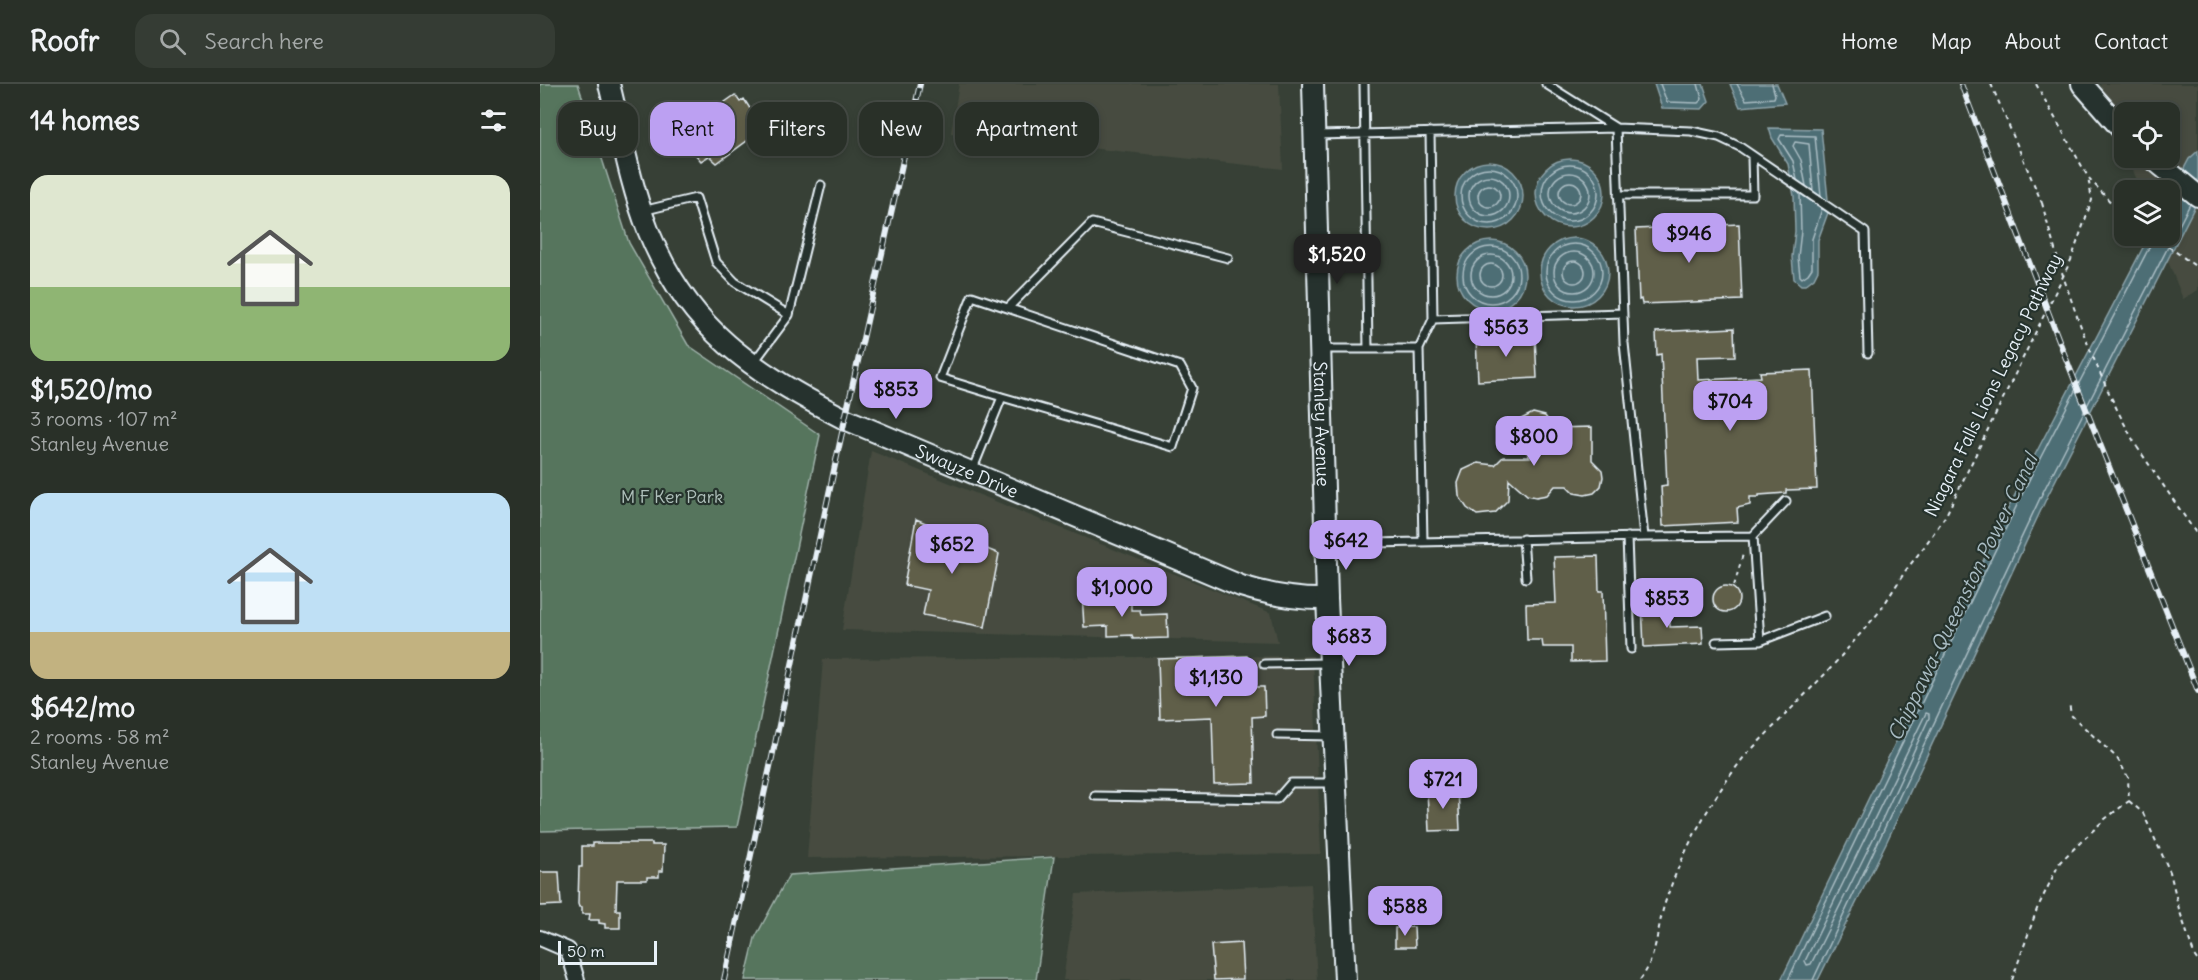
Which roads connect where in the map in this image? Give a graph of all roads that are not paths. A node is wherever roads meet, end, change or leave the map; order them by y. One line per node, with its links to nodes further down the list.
1 (609, 84): 16 (street, Swayze Drive)
2 (1313, 84): 10 (street, Stanley Avenue)
3 (1364, 84): 9 (lane)
4 (1546, 84): 7 (lane)
5 (2082, 84): 6 (street)
6 (2114, 121)
7 (1616, 128): 8 (lane); 11 (lane); 14 (lane)
8 (1430, 132): 9 (lane); 21 (lane)
9 (1364, 134): 10 (lane); 23 (lane)
10 (1314, 135): 22 (street, Stanley Avenue)
11 (1752, 157): 14 (lane); 25 (lane)
12 (2164, 168): 15 (street)
13 (821, 185): 20 (lane)
14 (1618, 195): 19 (lane)
15 (2198, 196)
16 (642, 212): 20 (lane); 26 (street, Swayze Drive)
17 (1228, 258): 18 (lane)
18 (1008, 308): 27 (lane); 27 (lane)
19 (1623, 313): 21 (lane); 32 (lane)
20 (789, 315): 26 (lane)
21 (1432, 319): 24 (lane)
22 (1320, 349): 23 (lane); 35 (street, Stanley Avenue)
23 (1368, 349): 24 (lane)
24 (1419, 349): 34 (lane)
25 (1868, 353)
26 (752, 364): 28 (street, Swayze Drive)
27 (1002, 397): 28 (lane)
28 (971, 473): 37 (street, Swayze Drive)
29 (1786, 501): 30 (lane)
30 (1753, 536): 32 (lane); 39 (lane)
31 (1627, 537): 32 (lane); 33 (lane); 41 (lane)
32 (1644, 537)
33 (1523, 539): 34 (lane); 36 (lane)
34 (1423, 542): 35 (lane)
35 (1326, 544): 37 (street, Stanley Avenue)
36 (1526, 578)
37 (1327, 598): 42 (street, Stanley Avenue)
38 (1825, 616): 39 (lane)
39 (1760, 641): 40 (lane)
40 (1716, 642)
41 (1631, 649)
42 (1330, 663): 43 (lane); 45 (street, Stanley Avenue)
43 (1264, 664)
44 (1277, 735): 45 (lane)
45 (1333, 736): 46 (street, Stanley Avenue)
46 (1336, 783): 47 (lane); 50 (street, Stanley Avenue)
47 (1095, 796)
48 (540, 938): 49 (street)
49 (577, 980)
50 (1345, 980)

